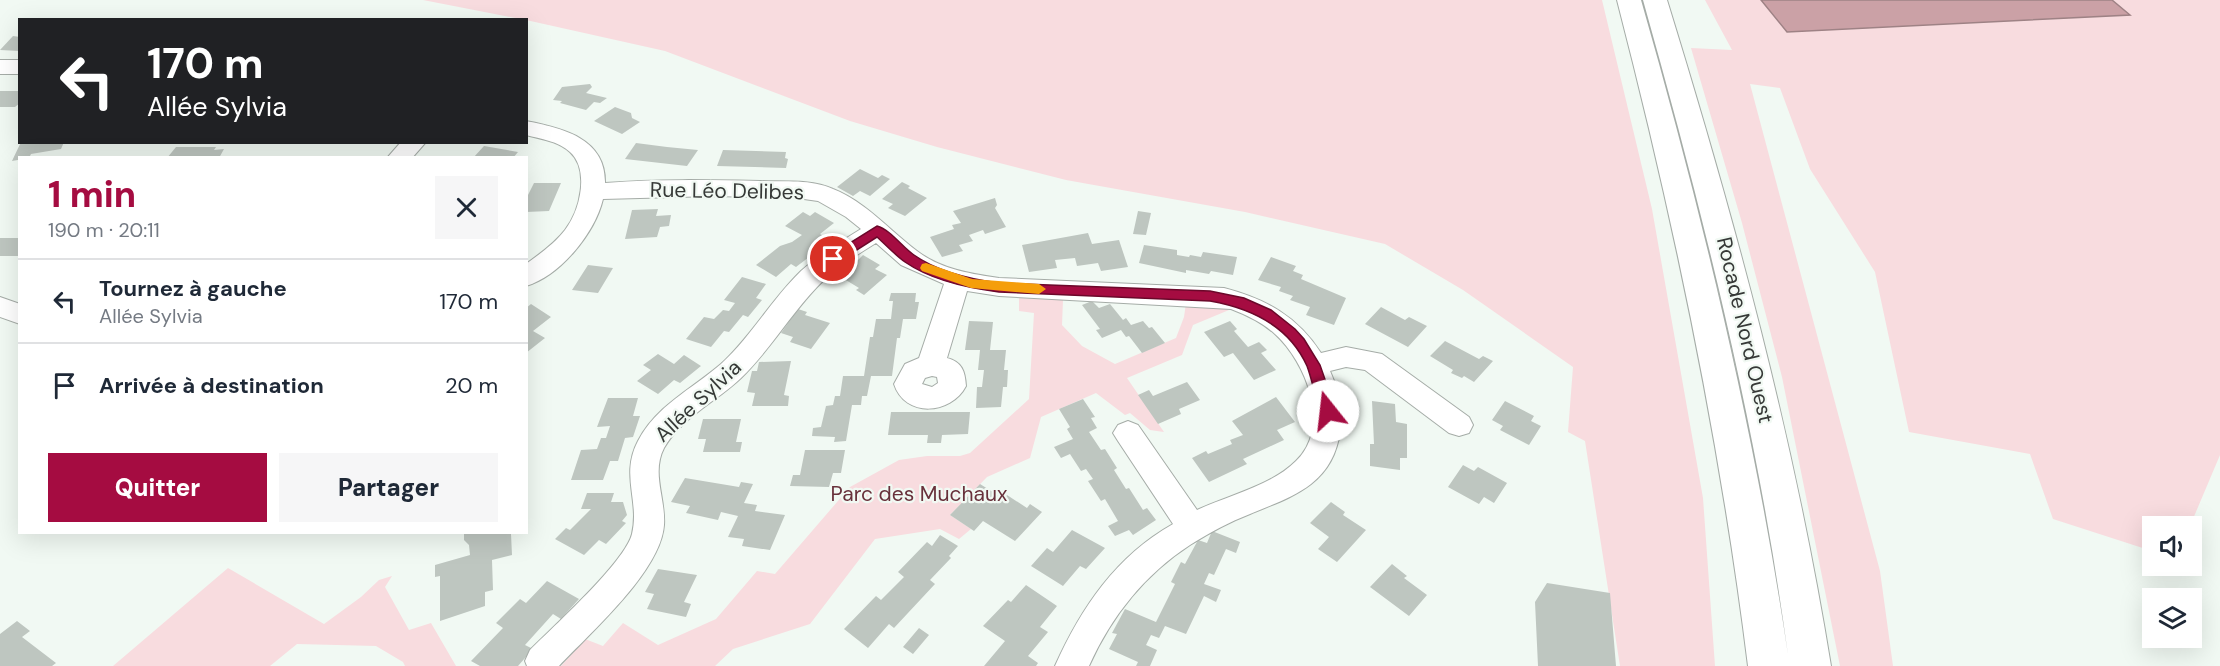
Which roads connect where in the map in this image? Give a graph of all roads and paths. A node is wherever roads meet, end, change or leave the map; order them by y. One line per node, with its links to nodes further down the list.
1 (1629, 0): 21 (highway, Rocade Nord Ouest)
2 (1655, 0): 22 (highway, Rocade Nord Ouest)
3 (0, 67): 4 (street)
4 (18, 67)
5 (528, 129): 8 (street)
6 (412, 144): 7 (street)
7 (400, 156)
8 (592, 192): 9 (street, Rue Léo Delibes); 10 (street)
9 (877, 231): 11 (street, Rue Léo Delibes); 19 (street, Allée Sylvia)
10 (528, 275)
11 (958, 280): 14 (street); 15 (street, Rue Léo Delibes)
12 (0, 307): 13 (street)
13 (18, 313)
14 (930, 365)
15 (1313, 365): 16 (street); 18 (street, Rue Léo Delibes)
16 (1459, 425)
17 (1128, 433): 18 (street)
18 (1192, 527): 20 (street, Rue Léo Delibes)
19 (542, 661)
20 (1072, 666)
21 (1769, 666)
22 (1810, 666)

